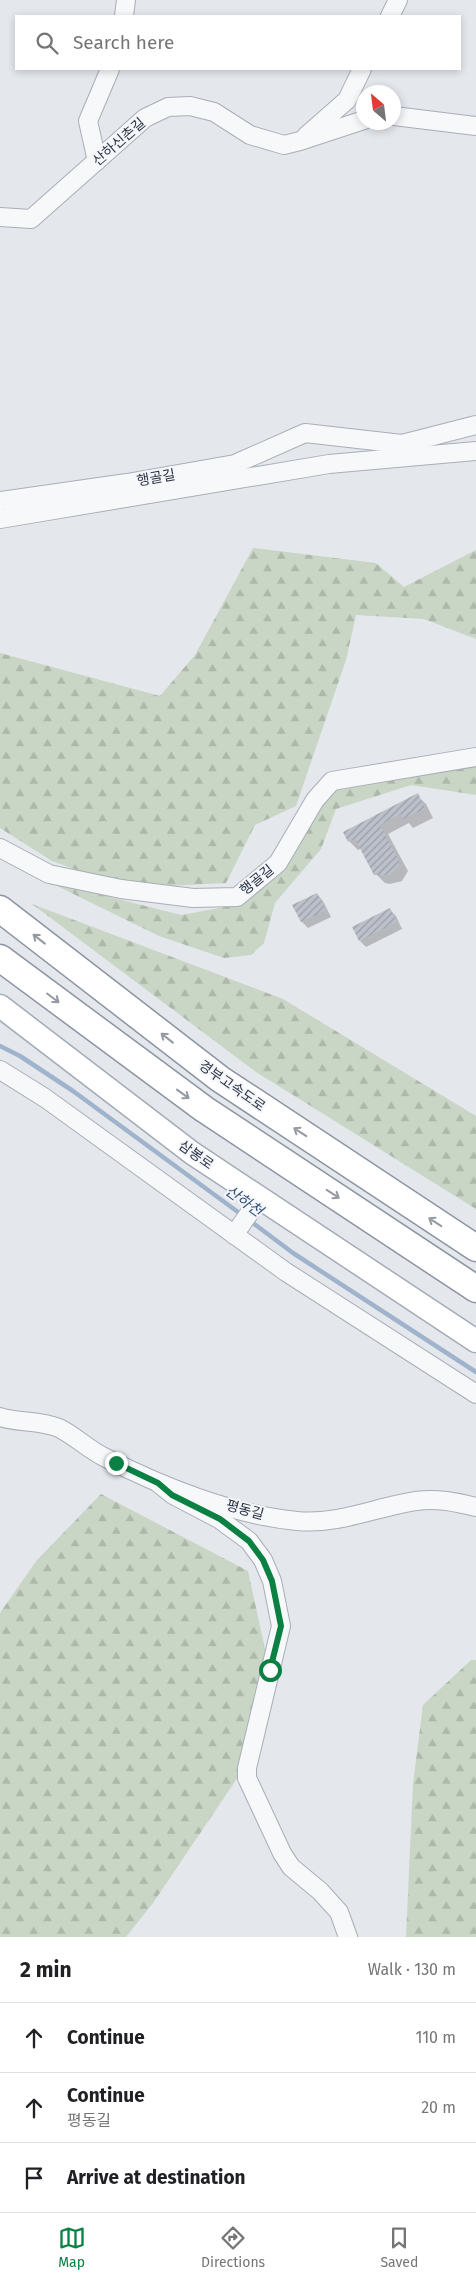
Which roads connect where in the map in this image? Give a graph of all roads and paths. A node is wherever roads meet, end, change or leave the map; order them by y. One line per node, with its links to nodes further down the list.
1 (126, 0): 3 (street)
2 (398, 0): 4 (street)
3 (124, 15)
4 (390, 15)
5 (110, 70): 11 (street)
6 (362, 70): 10 (street)
7 (401, 117): 9 (street)
8 (356, 123): 10 (street, 산하신촌길)
9 (476, 126)
10 (300, 141): 11 (street, 산하신촌길)
11 (97, 161): 12 (street, 산하신촌길)
12 (0, 217)
13 (476, 425): 15 (street, 행골길)
14 (476, 450): 16 (street)
15 (0, 501)
16 (0, 519)
17 (476, 757): 18 (street, 행골길)
18 (0, 848)
19 (0, 908): 25 (highway, 경부고속도로, one-way to 19)
20 (0, 958): 26 (highway, one-way to 26)
21 (0, 1006): 23 (main road, 삼봉로)
22 (0, 1070): 24 (street)
23 (255, 1204): 24 (street); 27 (main road, 삼봉로)
24 (237, 1230): 28 (street)
25 (476, 1248)
26 (476, 1289)
27 (476, 1341)
28 (476, 1394)
29 (0, 1417): 30 (street, 평동길)
30 (158, 1483): 31 (street, 평동길); 32 (street)
31 (476, 1507)
32 (348, 1937)

